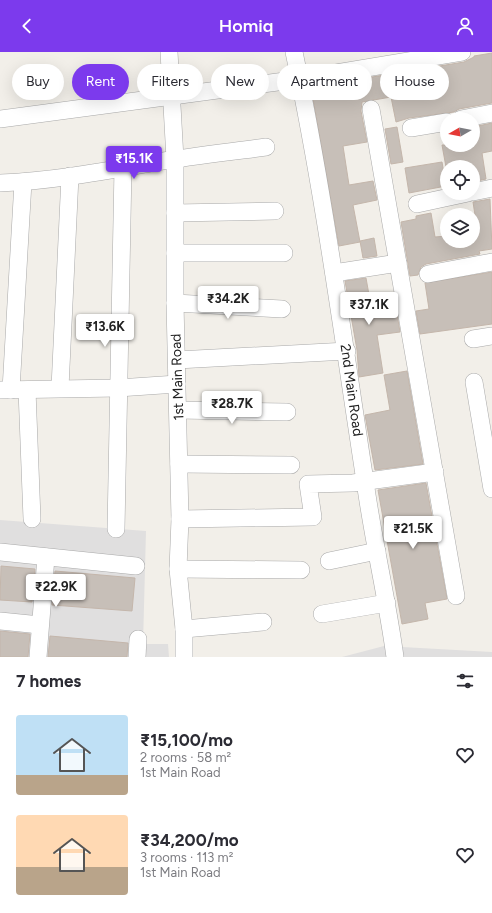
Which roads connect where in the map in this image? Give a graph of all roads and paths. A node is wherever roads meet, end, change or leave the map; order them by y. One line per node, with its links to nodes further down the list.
1 (168, 52): 4 (street, 1st Main Road)
2 (294, 52): 5 (street, 2nd Main Road)
3 (462, 52): 6 (street)
4 (169, 64)
5 (297, 64)
6 (372, 67)
7 (277, 82): 8 (street)
8 (203, 93)
9 (149, 100): 15 (street)
10 (171, 100): 19 (street, 1st Main Road)
11 (304, 100): 34 (street, 2nd Main Road)
12 (371, 109): 32 (street)
13 (492, 113): 14 (street)
14 (480, 115)
15 (0, 120)
16 (440, 123): 17 (street)
17 (411, 128)
18 (266, 147): 19 (street)
19 (175, 159): 20 (street); 29 (street, 1st Main Road)
20 (123, 168): 21 (street); 45 (street)
21 (70, 176): 22 (street); 44 (street)
22 (23, 182): 23 (street); 46 (street)
23 (0, 183)
24 (492, 188): 25 (street)
25 (480, 191)
26 (440, 199): 27 (street)
27 (418, 204)
28 (275, 211): 29 (street)
29 (175, 213): 30 (street, 1st Main Road)
30 (175, 253): 31 (street); 36 (street, 1st Main Road)
31 (284, 253)
32 (398, 262): 34 (street); 51 (street)
33 (492, 262): 35 (street)
34 (334, 273): 40 (street, 2nd Main Road)
35 (428, 274)
36 (175, 303): 37 (street); 41 (street, 1st Main Road)
37 (282, 309)
38 (492, 336): 39 (street)
39 (473, 339)
40 (347, 350): 41 (street); 52 (street, 2nd Main Road)
41 (177, 360): 43 (street, 1st Main Road)
42 (474, 382): 53 (street)
43 (177, 384): 45 (street); 47 (street, 1st Main Road)
44 (60, 388): 45 (street); 46 (street)
45 (118, 388): 56 (street)
46 (13, 390): 54 (street)
47 (179, 410): 48 (street); 49 (street, 1st Main Road)
48 (287, 412)
49 (179, 464): 50 (street); 55 (street, 1st Main Road)
50 (291, 465)
51 (435, 472): 52 (street); 64 (street)
52 (365, 482): 55 (street); 57 (street, 2nd Main Road)
53 (492, 489)
54 (32, 519)
55 (180, 519): 62 (street, 1st Main Road)
56 (116, 529)
57 (377, 551): 60 (street); 65 (street, 2nd Main Road)
58 (0, 552): 59 (street)
59 (46, 557): 61 (street); 69 (street)
60 (329, 561)
61 (136, 566)
62 (178, 570): 63 (street); 70 (street, 1st Main Road)
63 (301, 570)
64 (456, 596)
65 (387, 603): 66 (street); 75 (street, 2nd Main Road)
66 (322, 614)
67 (0, 621): 69 (street)
68 (263, 622): 70 (street)
69 (40, 625): 72 (street)
70 (184, 629): 74 (street, 1st Main Road)
71 (138, 639): 73 (street)
72 (38, 657)
73 (137, 657)
74 (184, 657)
75 (395, 657)

